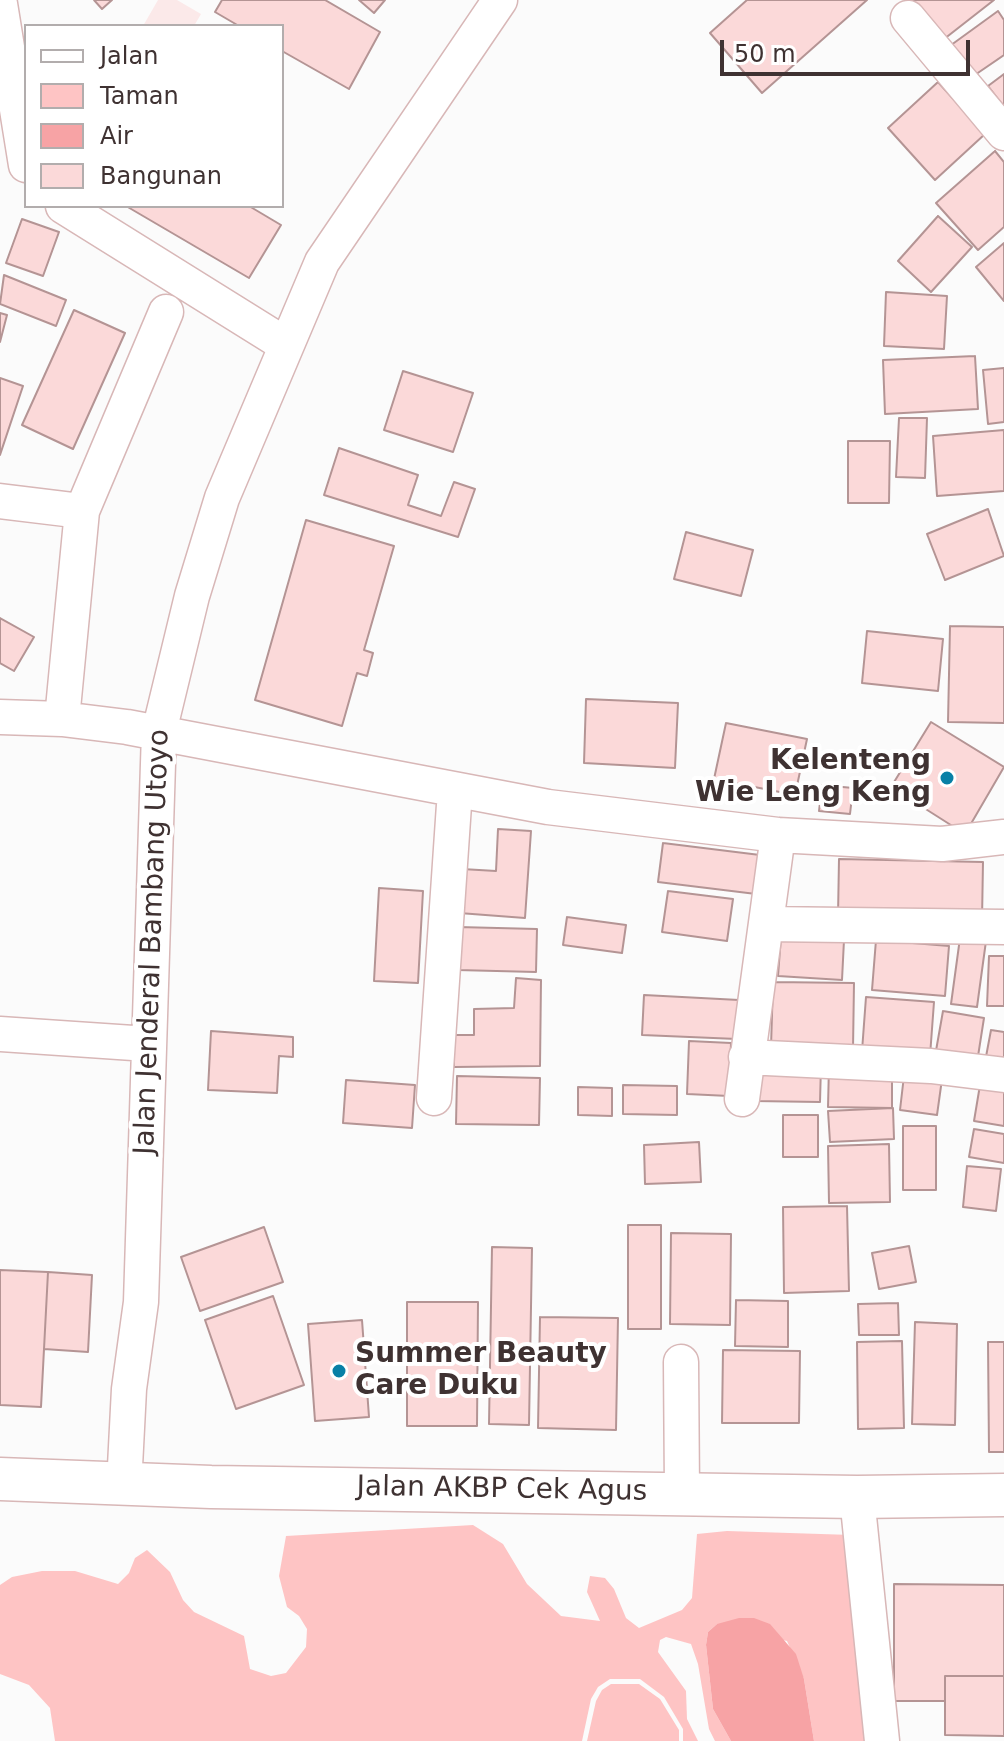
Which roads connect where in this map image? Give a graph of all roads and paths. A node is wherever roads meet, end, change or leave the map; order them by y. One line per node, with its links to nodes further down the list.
1 (500, 0): 8 (street, Jalan Jenderal Bambang Utoyo)
2 (0, 4): 5 (street)
3 (908, 18): 4 (street)
4 (1004, 133)
5 (16, 162)
6 (66, 208): 8 (street)
7 (166, 312): 10 (street)
8 (286, 345): 13 (street, Jalan Jenderal Bambang Utoyo)
9 (0, 501): 10 (street)
10 (82, 511): 12 (street)
11 (0, 717): 12 (street)
12 (62, 719): 13 (street)
13 (159, 732): 14 (street); 20 (street, Jalan Jenderal Bambang Utoyo)
14 (455, 790): 15 (street); 23 (street)
15 (778, 835): 16 (street); 17 (street)
16 (1004, 837)
17 (766, 924): 18 (street); 21 (street)
18 (1004, 927)
19 (0, 1034): 20 (street)
20 (148, 1044): 27 (street, Jalan Jenderal Bambang Utoyo)
21 (746, 1057): 22 (street); 24 (street)
22 (1004, 1075)
23 (434, 1098)
24 (742, 1099)
25 (681, 1362): 28 (street)
26 (0, 1479): 27 (main road, Jalan AKBP Cek Agus)
27 (124, 1486): 28 (main road, Jalan AKBP Cek Agus)
28 (682, 1492): 30 (main road, Jalan AKBP Cek Agus)
29 (1004, 1495): 30 (main road, Jalan AKBP Cek Agus)
30 (857, 1497): 31 (street)
31 (882, 1741)

